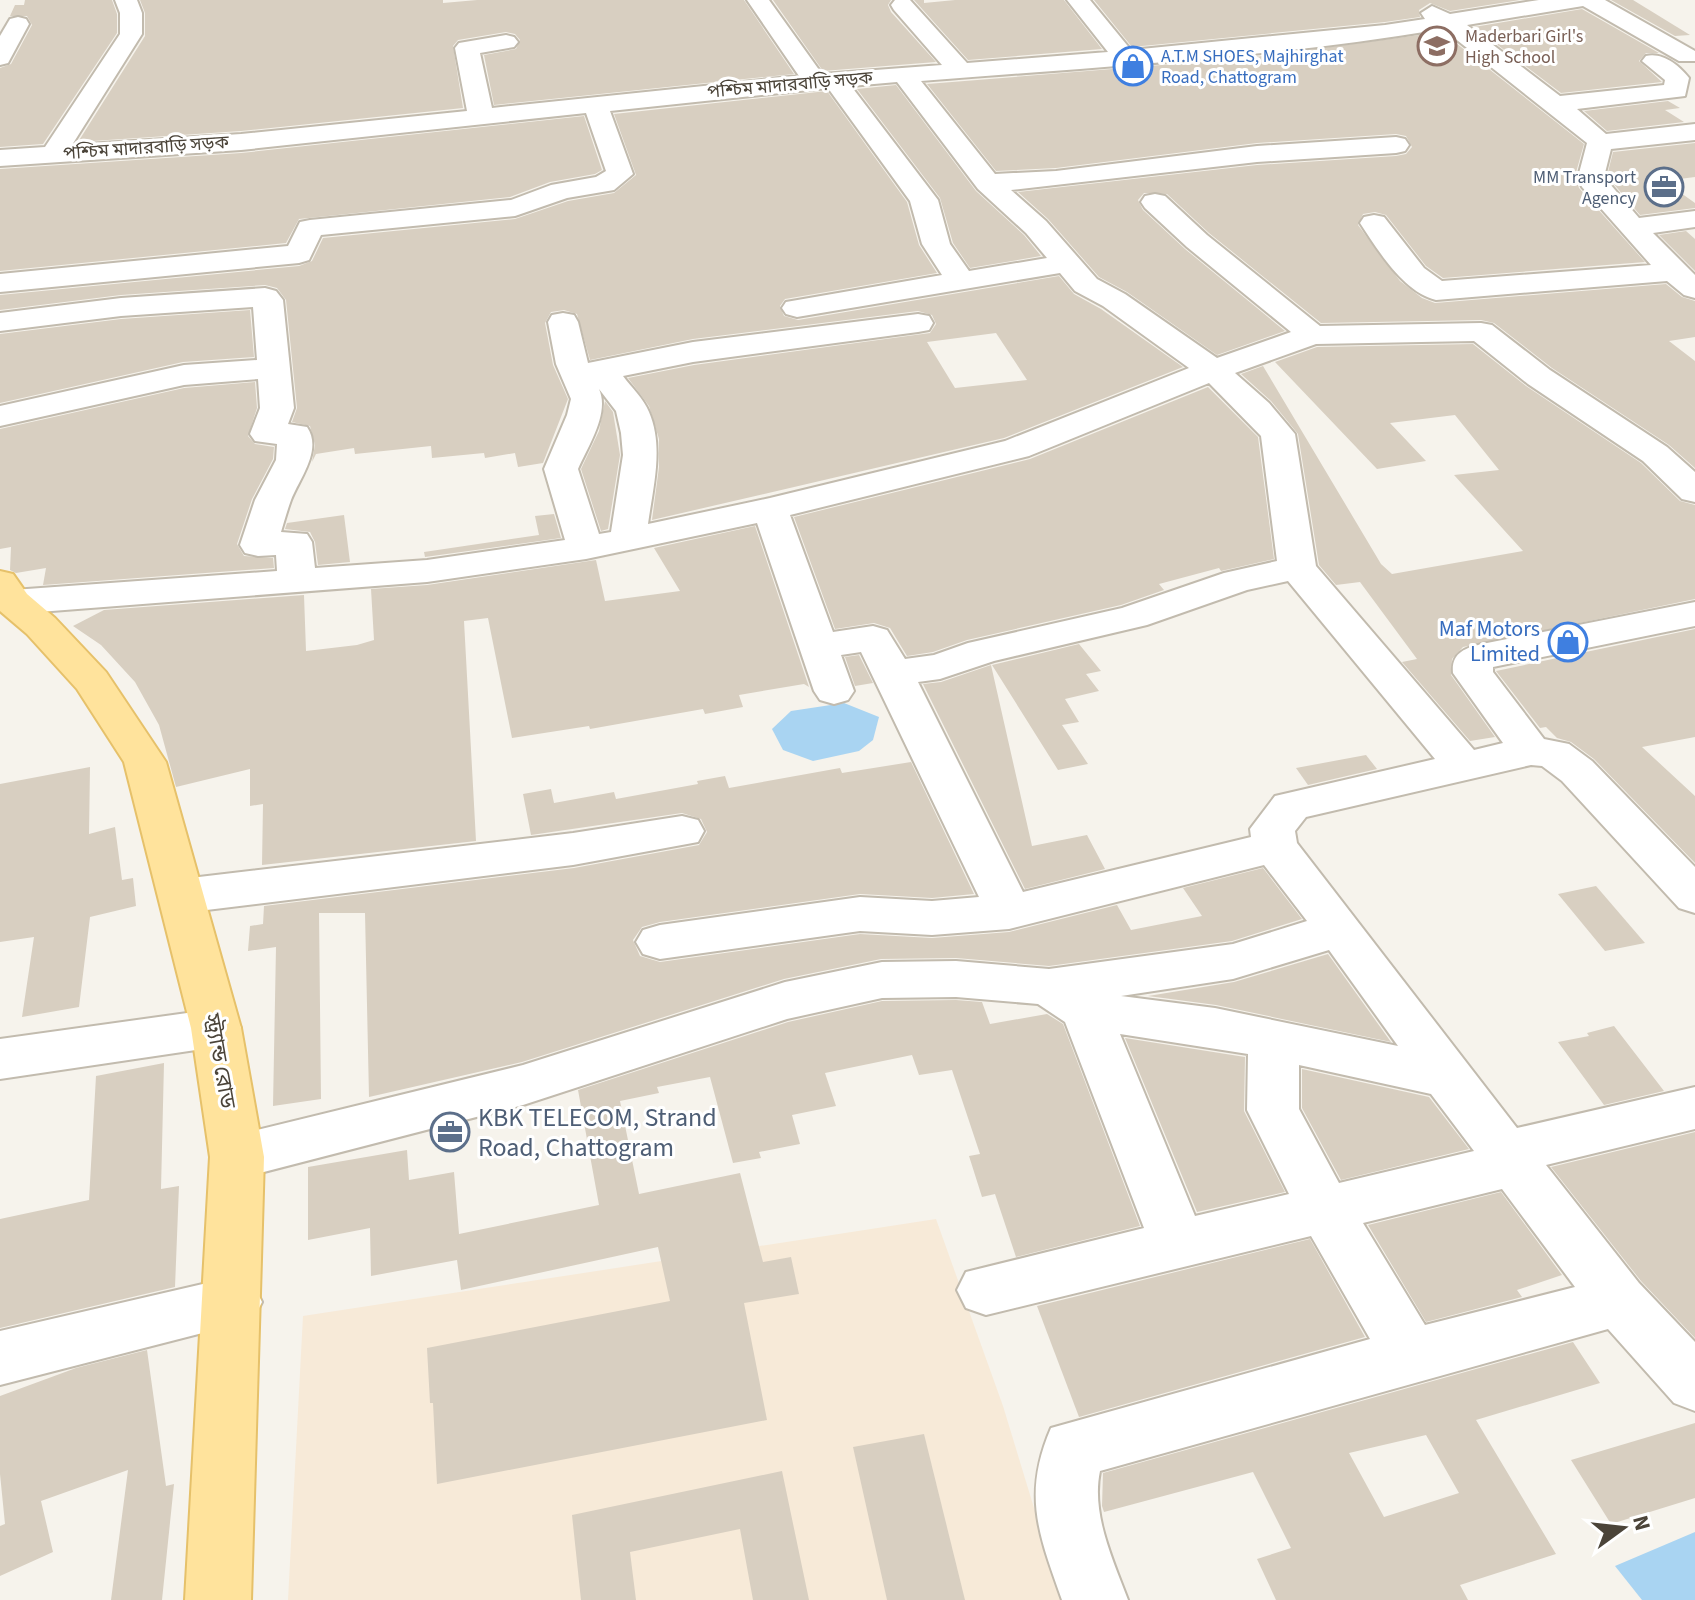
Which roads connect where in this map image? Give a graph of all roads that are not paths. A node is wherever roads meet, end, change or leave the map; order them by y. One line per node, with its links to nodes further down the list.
1 (126, 0): 21 (street)
2 (758, 0): 14 (street)
3 (1078, 0): 11 (street)
4 (1411, 0): 7 (street)
5 (1578, 0): 7 (street, পশ্চিম মাদারবাড়ি সড়ক); 16 (street)
6 (902, 5): 12 (street)
7 (1449, 22): 11 (street, পশ্চিম মাদারবাড়ি সড়ক); 16 (street)
8 (18, 24): 10 (street)
9 (506, 42): 17 (street)
10 (0, 58)
11 (1125, 58): 12 (street, পশ্চিম মাদারবাড়ি সড়ক)
12 (960, 70): 13 (street, পশ্চিম মাদারবাড়ি সড়ক)
13 (903, 74): 14 (street, পশ্চিম মাদারবাড়ি সড়ক); 23 (street)
14 (824, 81): 15 (street, পশ্চিম মাদারবাড়ি সড়ক); 30 (street)
15 (595, 103): 17 (street, পশ্চিম মাদারবাড়ি সড়ক); 31 (street)
16 (1558, 104): 19 (street)
17 (481, 116): 21 (street, পশ্চিম মাদারবাড়ি সড়ক)
18 (1695, 132): 19 (street)
19 (1600, 142): 27 (street)
20 (1396, 145): 23 (street)
21 (53, 155): 22 (street, পশ্চিম মাদারবাড়ি সড়ক)
22 (0, 158)
23 (988, 183): 28 (street)
24 (1155, 202): 36 (street)
25 (1695, 219): 27 (street)
26 (1374, 223): 29 (street)
27 (1632, 227): 29 (street)
28 (1068, 263): 30 (street); 38 (street)
29 (1684, 280)
30 (961, 281): 32 (street)
31 (0, 283)
32 (797, 308)
33 (0, 322): 37 (street)
34 (563, 322): 39 (street)
35 (918, 323): 39 (street)
36 (1313, 335): 38 (street); 41 (street)
37 (273, 368): 40 (street); 46 (street)
38 (1213, 370): 42 (street); 45 (street)
39 (590, 373): 43 (street); 44 (street)
40 (0, 416)
41 (1695, 491)
42 (770, 509): 43 (street); 49 (street)
43 (628, 538): 44 (street)
44 (586, 548): 46 (street)
45 (1297, 568): 50 (street); 53 (street)
46 (297, 583): 47 (street)
47 (6, 592): 56 (main road, স্ট্র্যান্ড রোড)
48 (1695, 614): 52 (street)
49 (819, 646): 50 (street); 51 (street)
50 (893, 673): 58 (street)
51 (834, 691)
52 (1531, 751): 53 (street); 57 (street)
53 (1463, 765): 55 (street)
54 (682, 831): 56 (street)
55 (1275, 847): 58 (street); 59 (street)
56 (182, 896): 62 (main road, স্ট্র্যান্ড রোড)
57 (1695, 896)
58 (1009, 912): 60 (street)
59 (1338, 927): 61 (street); 65 (street)
60 (660, 942)
61 (1068, 999): 63 (street); 67 (street); 70 (street)
62 (216, 1028): 64 (street); 67 (main road, স্ট্র্যান্ড রোড)
63 (1274, 1040): 65 (street); 69 (street)
64 (0, 1059)
65 (1448, 1077): 68 (street)
66 (1695, 1108): 68 (street)
67 (237, 1157): 73 (main road, স্ট্র্যান্ড রোড)
68 (1511, 1158): 69 (street); 72 (street)
69 (1325, 1210): 70 (street); 74 (street)
70 (1179, 1246): 71 (street)
71 (986, 1290)
72 (1619, 1301): 74 (street); 76 (street)
73 (233, 1302): 75 (street); 77 (main road, স্ট্র্যান্ড রোড)
74 (1411, 1355): 78 (street)
75 (0, 1358)
76 (1695, 1384)
77 (218, 1600)
78 (1095, 1600)

